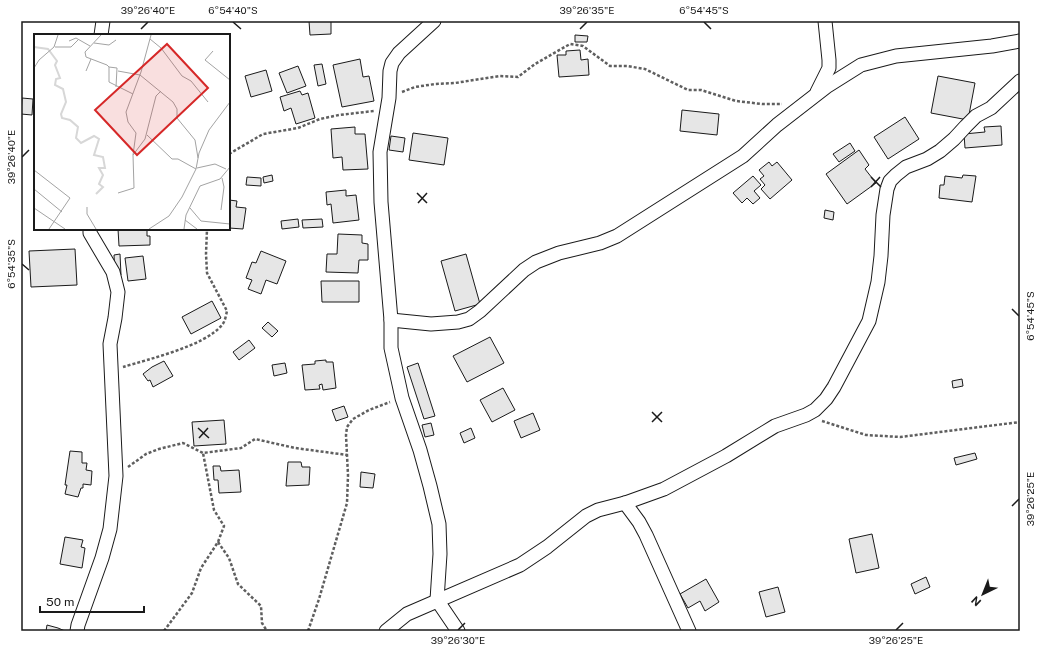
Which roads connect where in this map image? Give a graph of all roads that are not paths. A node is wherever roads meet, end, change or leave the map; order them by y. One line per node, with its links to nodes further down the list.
1 (103, 21): 4 (street)
2 (434, 21): 9 (street)
3 (825, 21): 7 (street)
4 (101, 34)
5 (1020, 41): 7 (street)
6 (1020, 80): 10 (street)
7 (815, 95): 9 (street)
8 (90, 230): 12 (street)
9 (391, 320): 11 (street)
10 (625, 503): 11 (street); 15 (street)
11 (438, 600): 13 (street); 14 (street)
12 (77, 631)
13 (386, 631)
14 (458, 631)
15 (689, 631)

